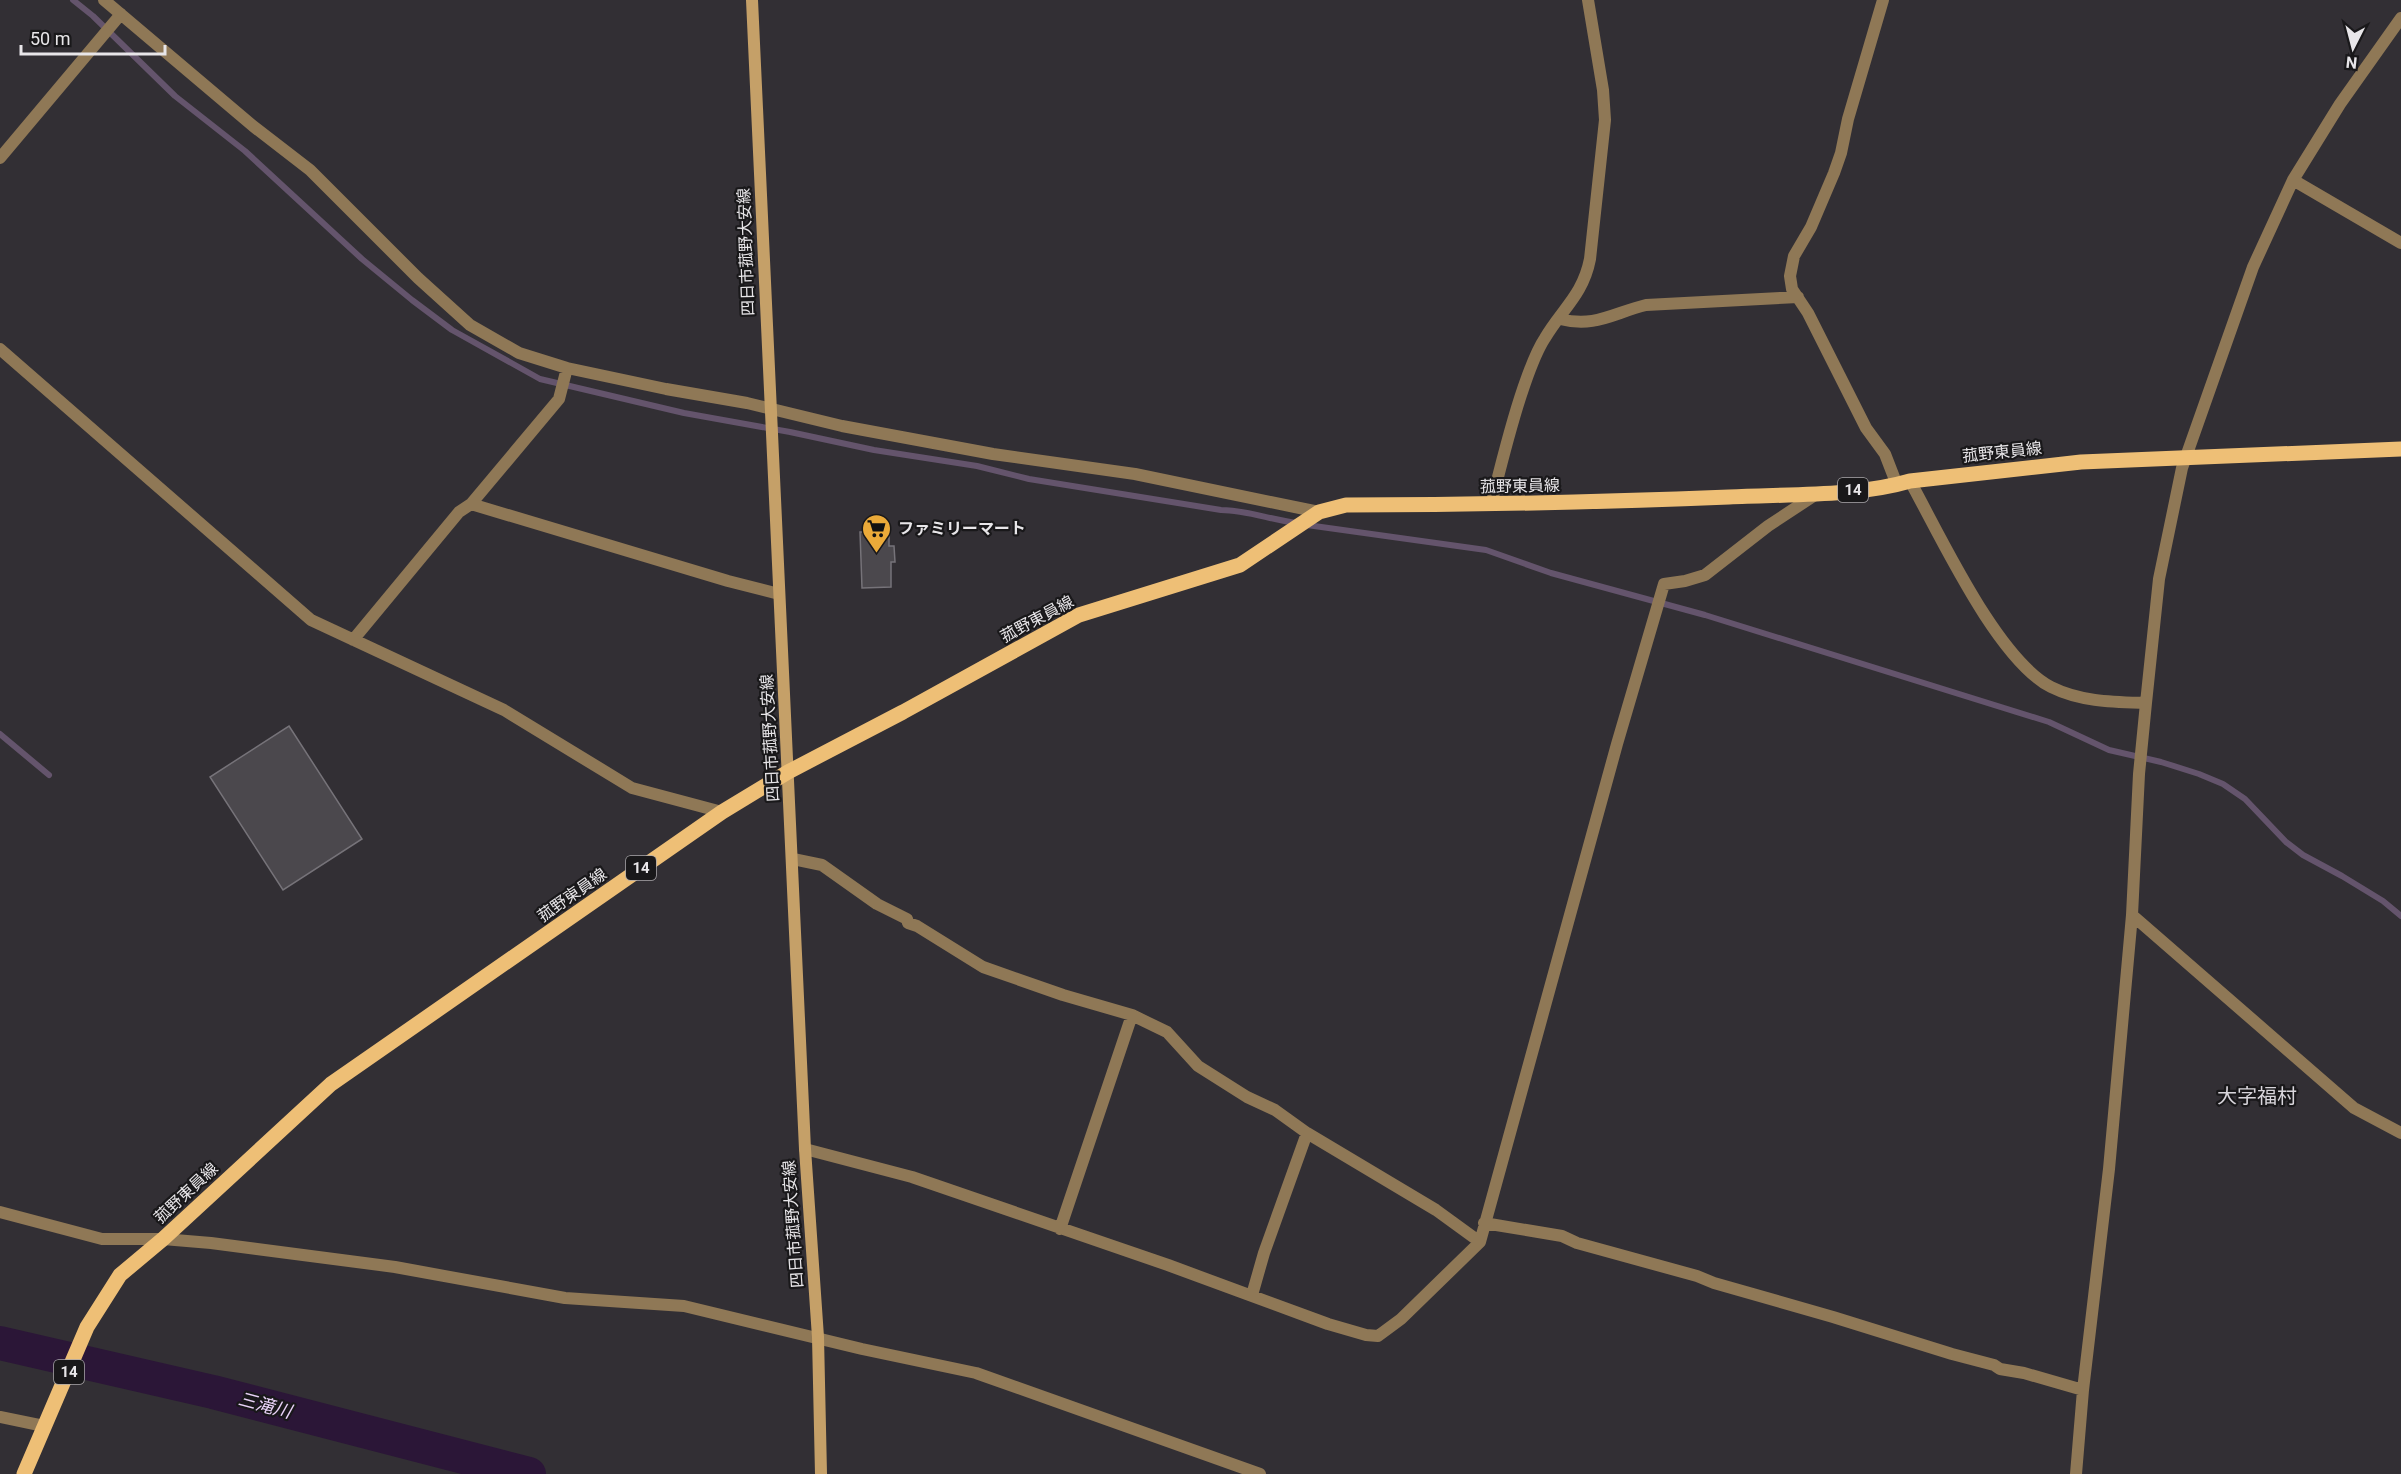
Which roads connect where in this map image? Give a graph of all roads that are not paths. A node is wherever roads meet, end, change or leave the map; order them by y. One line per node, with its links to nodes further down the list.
1 (104, 0): 5 (street)
2 (752, 0): 14 (main road, 四日市菰野大安線)
3 (1588, 0): 11 (street)
4 (1883, 0): 10 (street)
5 (118, 17): 7 (street); 13 (street)
6 (2401, 18): 8 (street)
7 (0, 158)
8 (2293, 180): 9 (street); 16 (street)
9 (2401, 243)
10 (1798, 297): 11 (street); 17 (street)
11 (1560, 319): 20 (street)
12 (0, 349): 23 (street)
13 (566, 370): 14 (street); 19 (street)
14 (770, 414): 21 (street); 22 (main road, 四日市菰野大安線)
15 (2401, 449): 16 (main road, 菰野東員線 / 14)
16 (2187, 457): 17 (main road, 菰野東員線 / 14); 24 (street)
17 (1904, 483): 18 (main road, 菰野東員線 / 14); 24 (street)
18 (1818, 493): 20 (main road, 菰野東員線 / 14); 34 (street)
19 (471, 504): 22 (street); 23 (street)
20 (1491, 505): 21 (main road, 菰野東員線 / 14)
21 (1313, 516): 25 (main road, 菰野東員線 / 14)
22 (779, 594): 25 (main road, 四日市菰野大安線)
23 (353, 640): 26 (street)
24 (2146, 703): 28 (street)
25 (788, 772): 26 (main road, 菰野東員線 / 14); 27 (main road, 四日市菰野大安線)
26 (722, 812): 36 (main road, 菰野東員線 / 14)
27 (793, 859): 29 (street); 32 (main road, 四日市菰野大安線)
28 (2132, 915): 30 (street); 40 (street)
29 (1132, 1015): 31 (street); 35 (street)
30 (2401, 1132)
31 (1307, 1133): 37 (street); 38 (street)
32 (805, 1149): 35 (street); 39 (main road, 四日市菰野大安線)
33 (0, 1212): 36 (street)
34 (1484, 1222): 37 (street); 40 (street)
35 (1060, 1229): 38 (street)
36 (163, 1239): 39 (street); 42 (main road, 菰野東員線 / 14)
37 (1480, 1242): 38 (street)
38 (1252, 1295)
39 (818, 1337): 44 (main road, 四日市菰野大安線); 45 (street)
40 (2083, 1390): 46 (street)
41 (0, 1417): 42 (street)
42 (47, 1421): 43 (main road, 菰野東員線 / 14)
43 (24, 1474)
44 (821, 1474)
45 (1260, 1474)
46 (2076, 1474)

